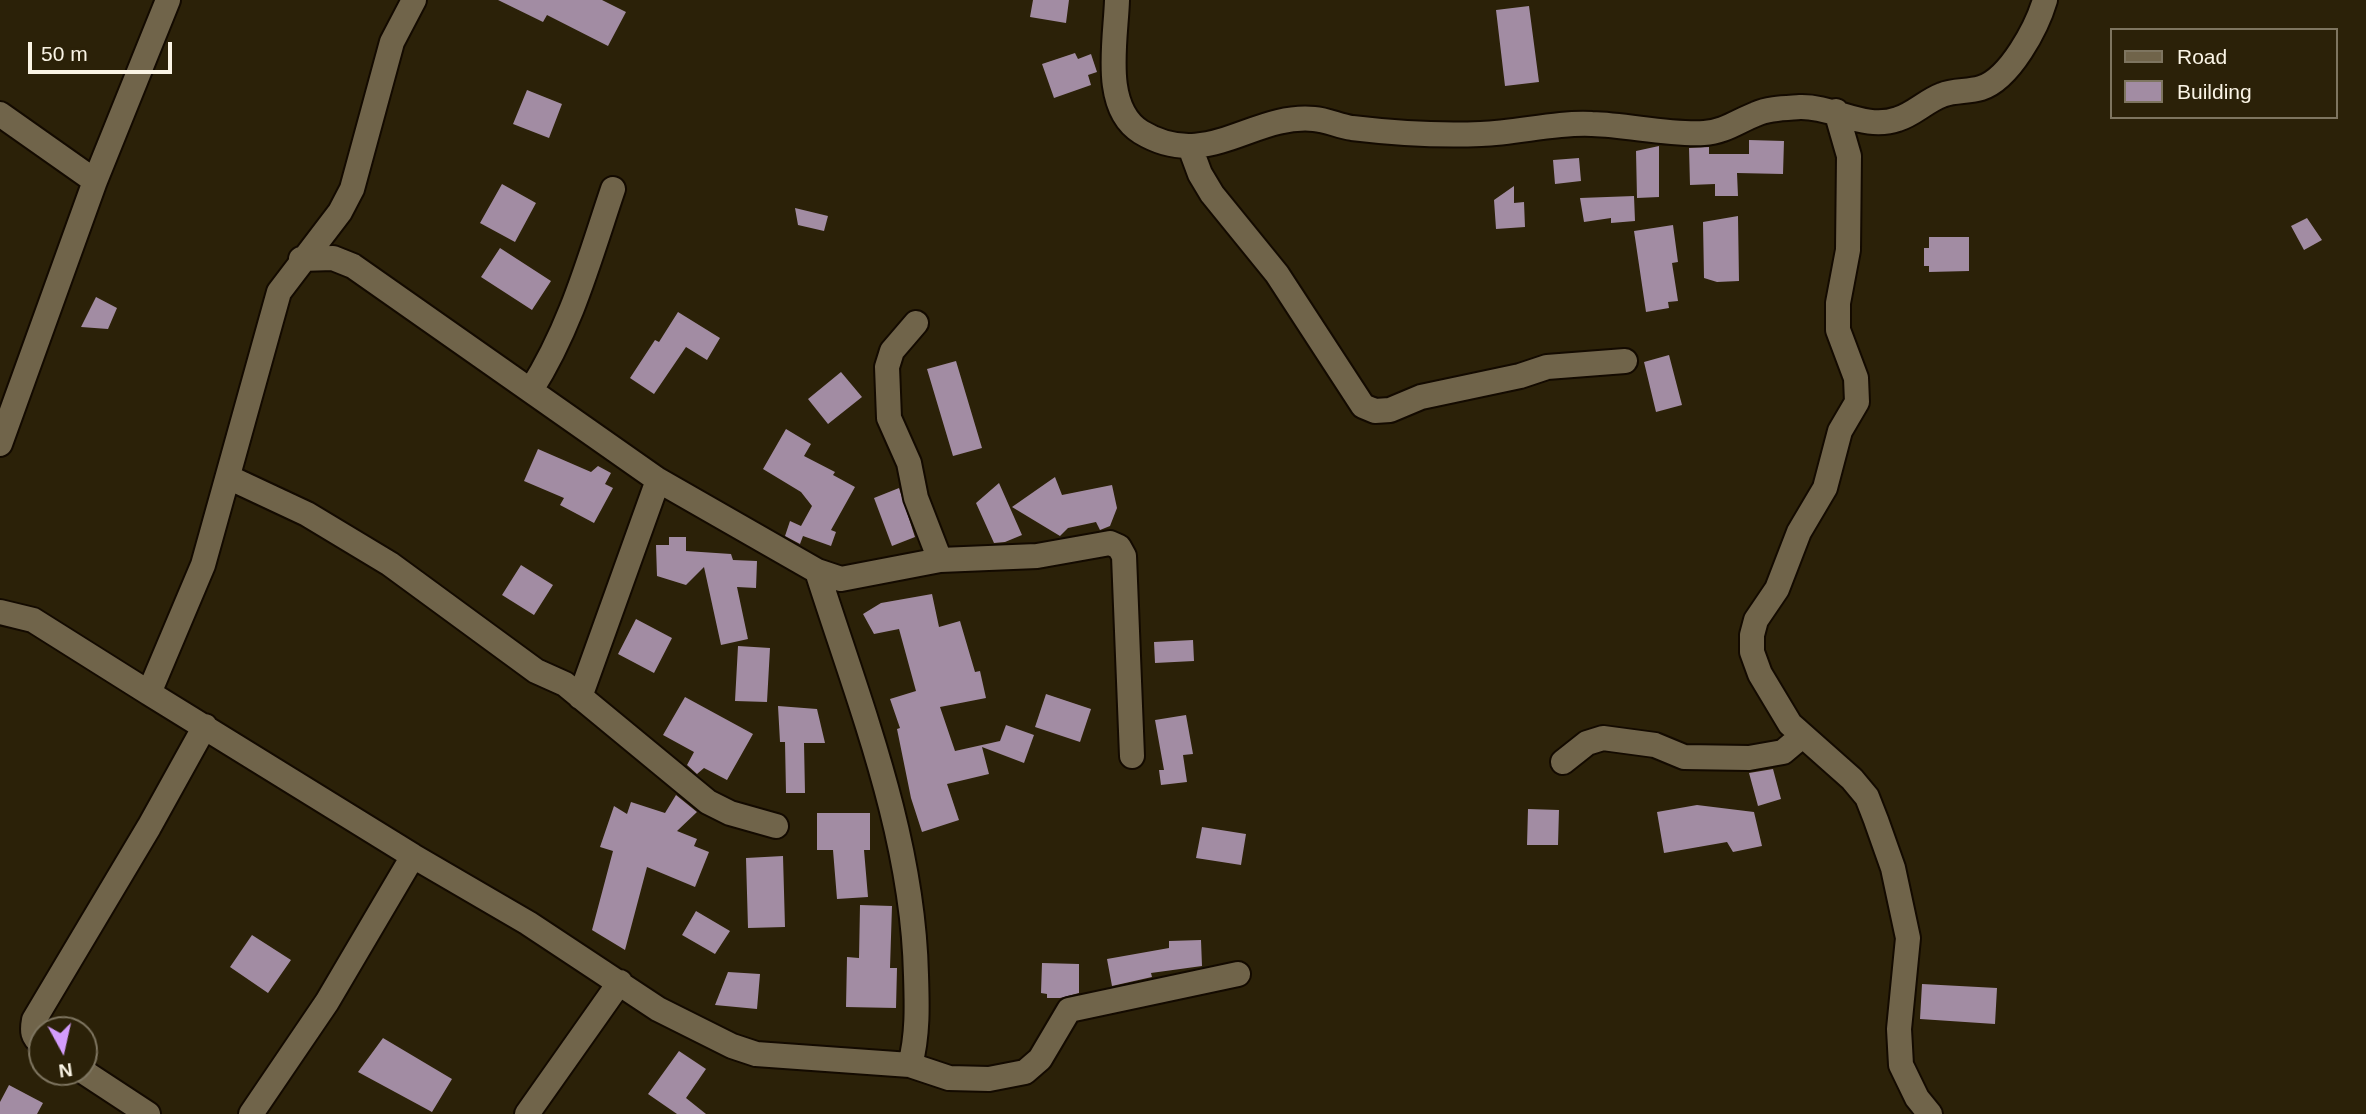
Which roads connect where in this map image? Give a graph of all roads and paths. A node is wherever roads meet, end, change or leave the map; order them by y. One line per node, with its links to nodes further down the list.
1 (168, 0): 8 (street)
2 (414, 0): 10 (street)
3 (1117, 0): 7 (street)
4 (2045, 0): 5 (street)
5 (1836, 111): 7 (street); 25 (street)
6 (0, 114): 8 (street)
7 (1190, 147): 14 (street)
8 (95, 181): 16 (street)
9 (612, 190): 15 (street)
10 (330, 225): 11 (street); 12 (street)
11 (301, 259): 12 (street); 17 (street)
12 (353, 266): 15 (street)
13 (916, 323): 19 (street)
14 (1625, 361)
15 (531, 390): 18 (street)
16 (0, 444)
17 (228, 477): 22 (street); 23 (street)
18 (658, 480): 20 (street); 23 (street)
19 (940, 560): 20 (street); 26 (street)
20 (817, 571): 33 (street)
21 (0, 612): 22 (street)
22 (149, 693): 24 (street)
23 (580, 697): 28 (street)
24 (205, 726): 29 (street); 32 (street)
25 (1802, 736): 27 (street); 38 (street)
26 (1132, 756)
27 (1563, 762)
28 (776, 826)
29 (413, 856): 31 (street); 36 (street)
30 (1238, 974): 33 (street)
31 (620, 982): 33 (street); 37 (street)
32 (36, 1016)
33 (910, 1065)
34 (98, 1081): 35 (street)
35 (148, 1114)
36 (251, 1114)
37 (527, 1114)
38 (1930, 1114)

